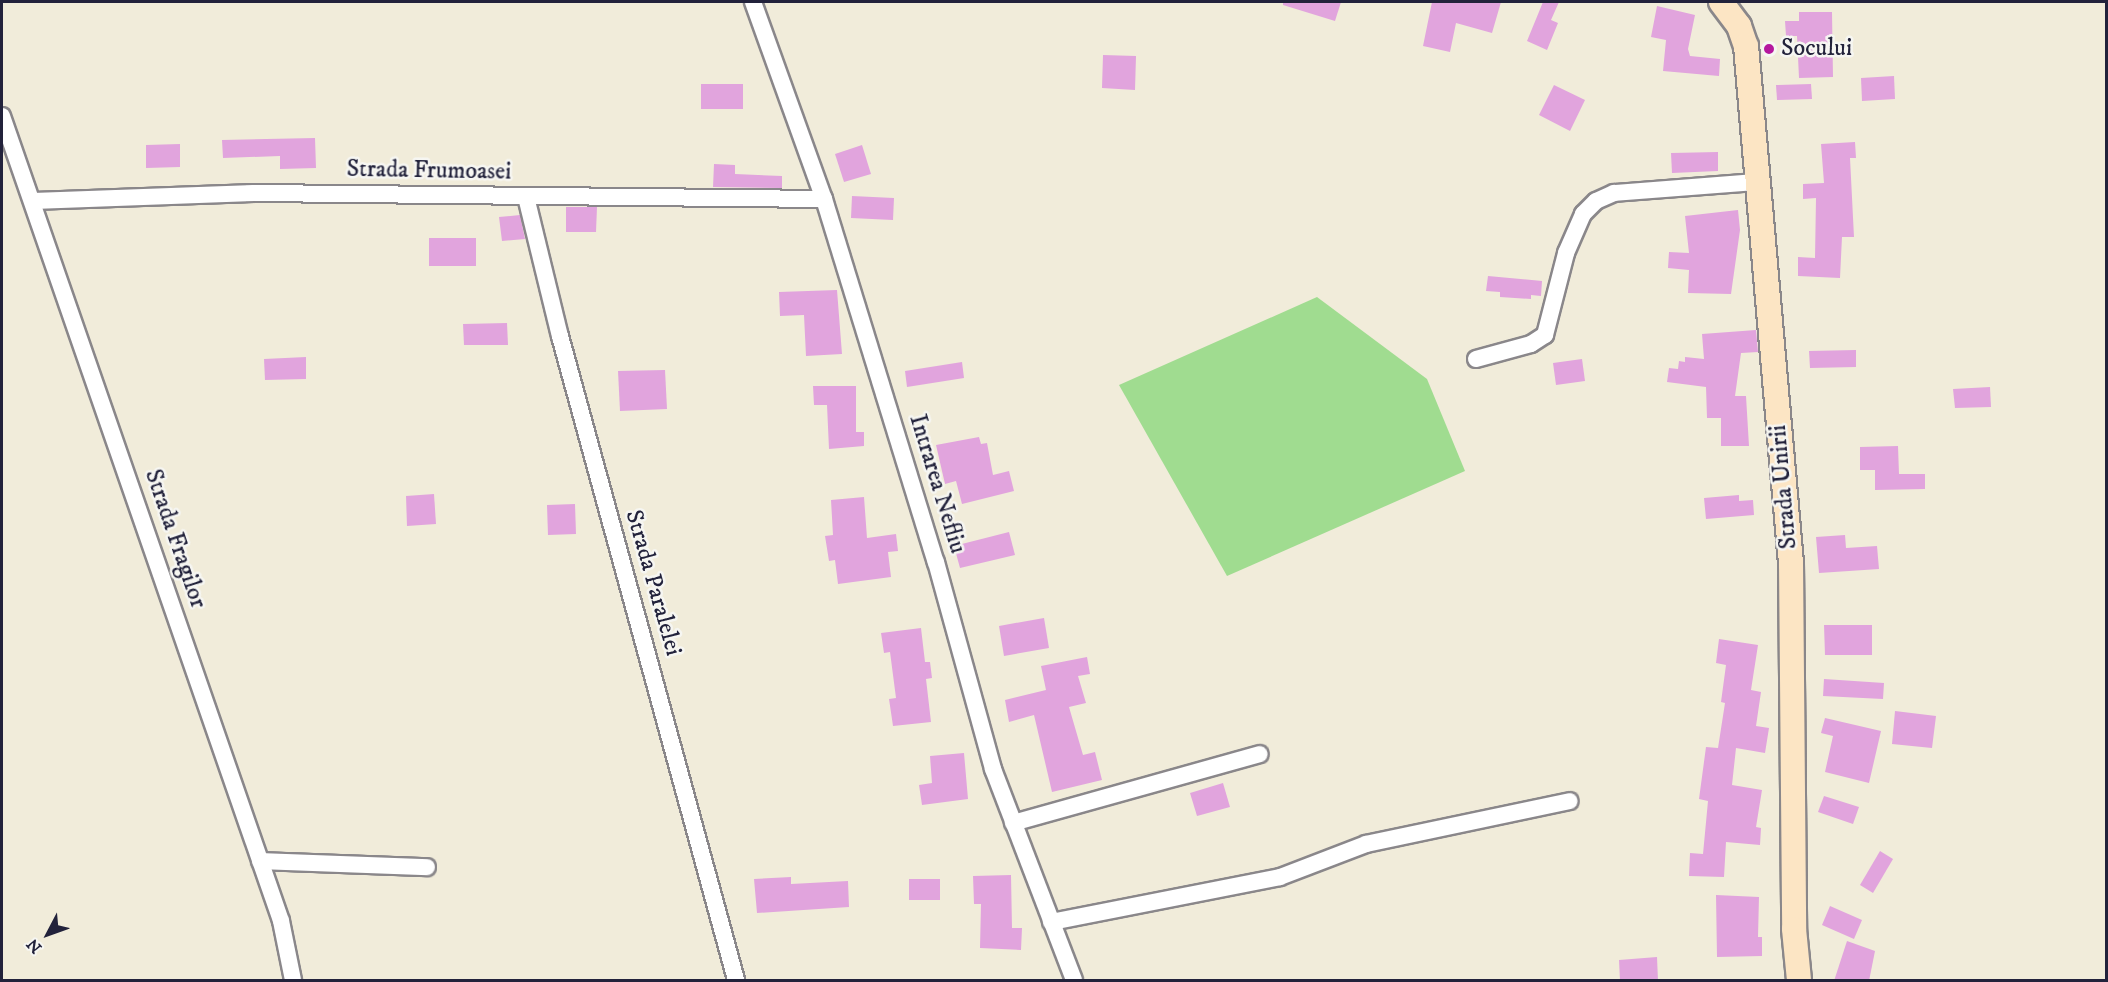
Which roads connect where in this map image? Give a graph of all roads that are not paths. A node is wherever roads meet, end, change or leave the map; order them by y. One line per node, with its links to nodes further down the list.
1 (753, 2): 6 (street, Intrarea Nefliu)
2 (1721, 2): 4 (main road, Strada Unirii)
3 (2, 116): 7 (street, Strada Fragilor)
4 (1758, 182): 8 (street); 18 (main road, Strada Unirii)
5 (526, 197): 6 (street, Strada Frumoasei); 7 (street, Strada Frumoasei); 16 (street, Strada Paralelei)
6 (824, 199): 11 (street, Intrarea Nefliu)
7 (33, 201): 12 (street, Strada Fragilor)
8 (1476, 358)
9 (1260, 754): 11 (street)
10 (1570, 801): 14 (street)
11 (1013, 824): 14 (street, Intrarea Nefliu)
12 (260, 861): 13 (street); 15 (street, Strada Fragilor)
13 (427, 867)
14 (1052, 922): 17 (street, Intrarea Nefliu)
15 (293, 981)
16 (736, 981)
17 (1074, 981)
18 (1799, 981)

